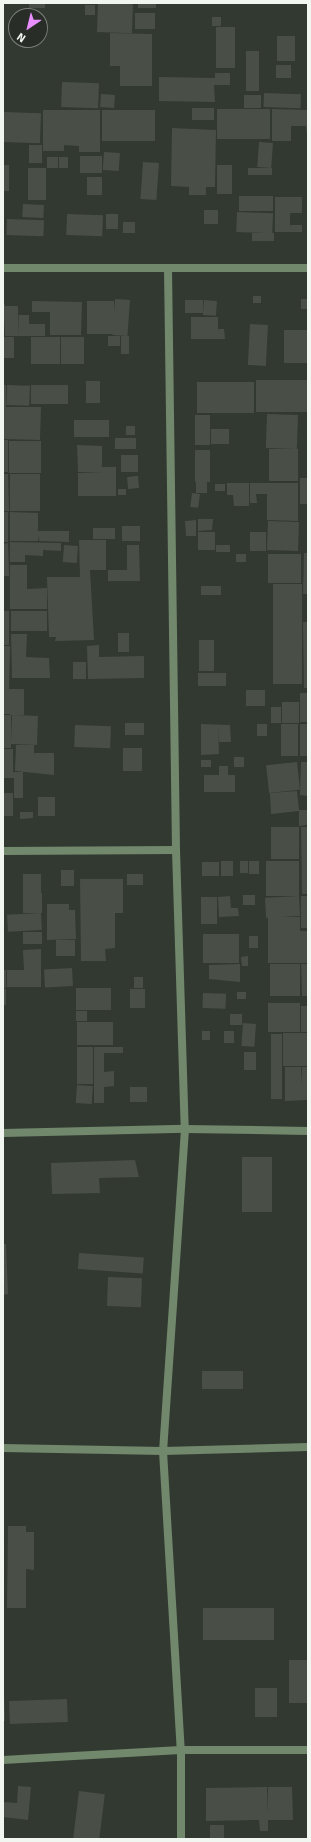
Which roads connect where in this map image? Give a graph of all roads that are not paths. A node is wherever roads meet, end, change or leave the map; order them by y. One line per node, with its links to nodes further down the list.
1 (3, 268): 3 (street)
2 (308, 268): 3 (street)
3 (168, 269): 4 (street)
4 (176, 850): 5 (street); 6 (street)
5 (3, 851)
6 (185, 1129): 7 (street); 8 (street); 11 (street)
7 (308, 1131)
8 (3, 1133)
9 (308, 1447): 11 (street)
10 (3, 1448): 11 (street)
11 (163, 1451): 12 (street)
12 (181, 1750): 13 (street); 14 (street); 15 (street)
13 (308, 1750)
14 (3, 1760)
15 (181, 1839)

